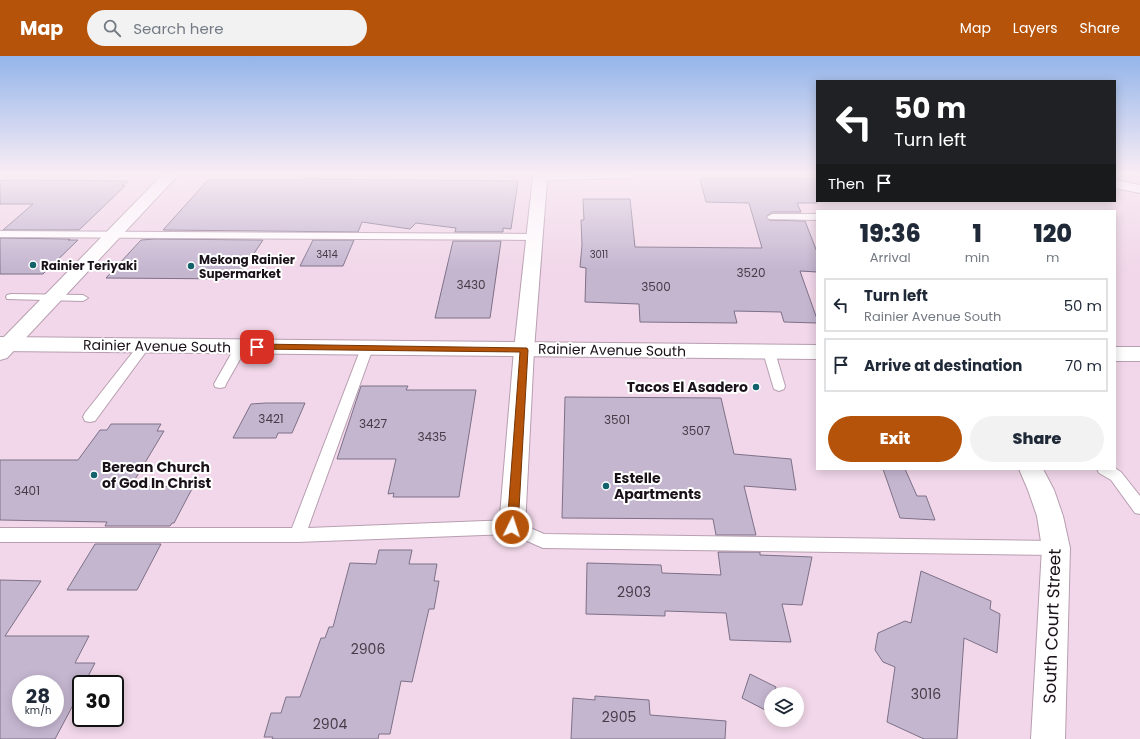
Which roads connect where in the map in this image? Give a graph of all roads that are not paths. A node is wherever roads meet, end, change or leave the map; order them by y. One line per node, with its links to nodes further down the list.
1 (143, 205): 6 (street)
2 (537, 205): 7 (street)
3 (772, 217): 4 (lane)
4 (816, 217)
5 (0, 234): 6 (lane)
6 (114, 234): 7 (lane); 9 (street)
7 (534, 237): 15 (street)
8 (11, 297): 9 (lane)
9 (54, 297): 10 (lane); 12 (street)
10 (83, 298)
11 (144, 346): 12 (street, Rainier Avenue South); 13 (street, Rainier Avenue South); 22 (lane)
12 (3, 347)
13 (241, 347): 14 (street, Rainier Avenue South); 20 (lane)
14 (367, 348): 15 (street, Rainier Avenue South); 28 (lane)
15 (524, 350): 16 (street, Rainier Avenue South); 26 (street)
16 (769, 352): 17 (street, Rainier Avenue South); 21 (lane)
17 (816, 352)
18 (1116, 354): 19 (street)
19 (1140, 354)
20 (220, 384)
21 (779, 386)
22 (90, 417)
23 (1031, 470): 29 (street, South Court Street)
24 (1106, 470): 25 (lane)
25 (1140, 508)
26 (512, 527): 28 (lane); 29 (lane)
27 (0, 535): 28 (lane)
28 (297, 535)
29 (1056, 548): 30 (street, South Court Street)
30 (1048, 739)

